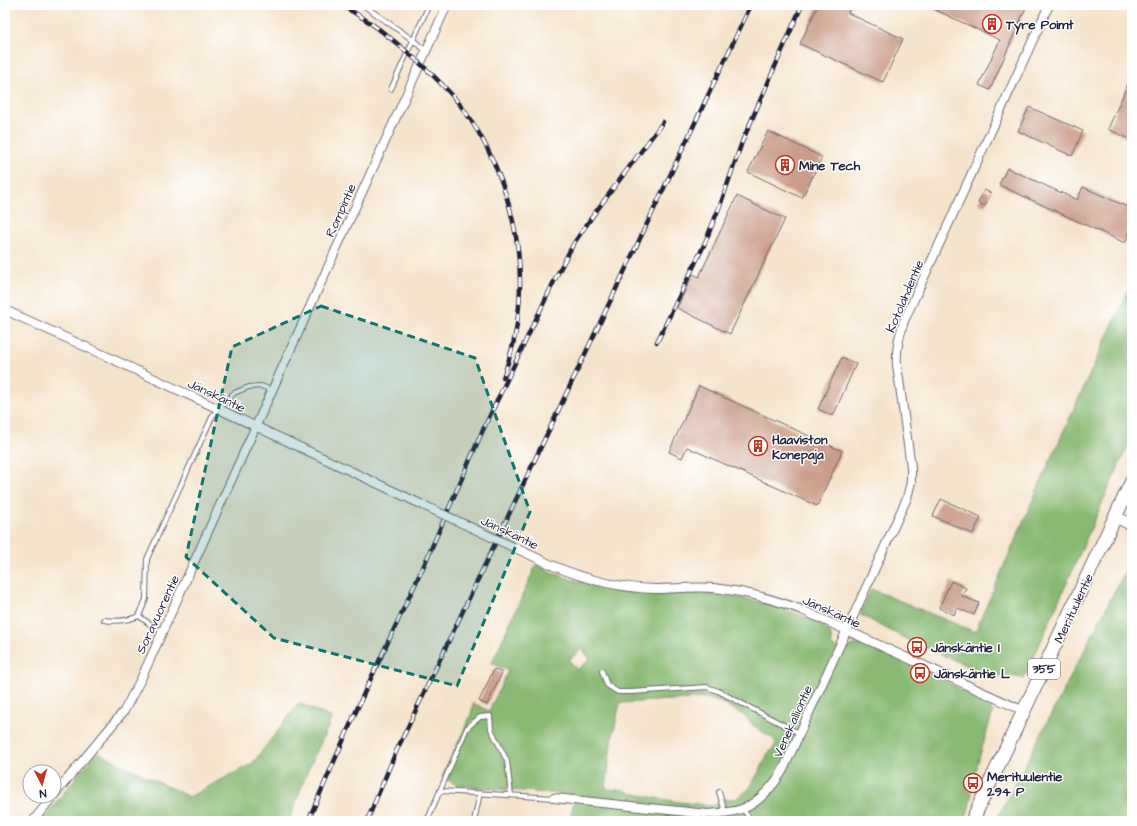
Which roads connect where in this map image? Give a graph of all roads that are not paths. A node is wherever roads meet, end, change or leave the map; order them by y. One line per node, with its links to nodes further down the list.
1 (363, 5): 5 (lane)
2 (429, 5): 5 (lane)
3 (447, 5): 6 (street, Rompintie)
4 (1049, 5): 17 (street, Kotolahdentie)
5 (413, 40): 6 (lane); 7 (lane)
6 (426, 51): 9 (street, Rompintie)
7 (391, 89)
8 (5, 310): 10 (street, Jänskäntie)
9 (272, 390): 10 (lane); 11 (street, Rompintie)
10 (219, 409): 11 (street, Jänskäntie); 15 (lane)
11 (256, 426): 17 (street, Jänskäntie, bridge); 18 (street, Soravuorentie)
12 (1132, 481): 13 (main road, Merituulentie / 355)
13 (1116, 517): 14 (street); 20 (main road, Merituulentie / 355)
14 (1132, 525)
15 (139, 616): 16 (lane); 18 (lane)
16 (104, 620)
17 (846, 630): 20 (street, Jänskäntie); 21 (street, Venekalliontie)
18 (163, 631): 22 (street, Soravuorentie)
19 (602, 671): 21 (lane)
20 (1024, 711): 35 (main road, Merituulentie / 355)
21 (799, 733): 29 (street, Venekalliontie)
22 (62, 786)
23 (440, 791): 25 (lane); 26 (lane); 32 (lane)
24 (719, 792): 30 (lane)
25 (480, 793): 26 (lane); 33 (lane)
26 (511, 795): 27 (lane)
27 (554, 798): 30 (street, Venekalliontie)
28 (47, 804): 31 (street, Soravuorentie)
29 (743, 809): 30 (street, Venekalliontie); 34 (lane)
30 (725, 813)
31 (33, 821)
32 (427, 821)
33 (474, 821)
34 (750, 821)
35 (972, 821)

